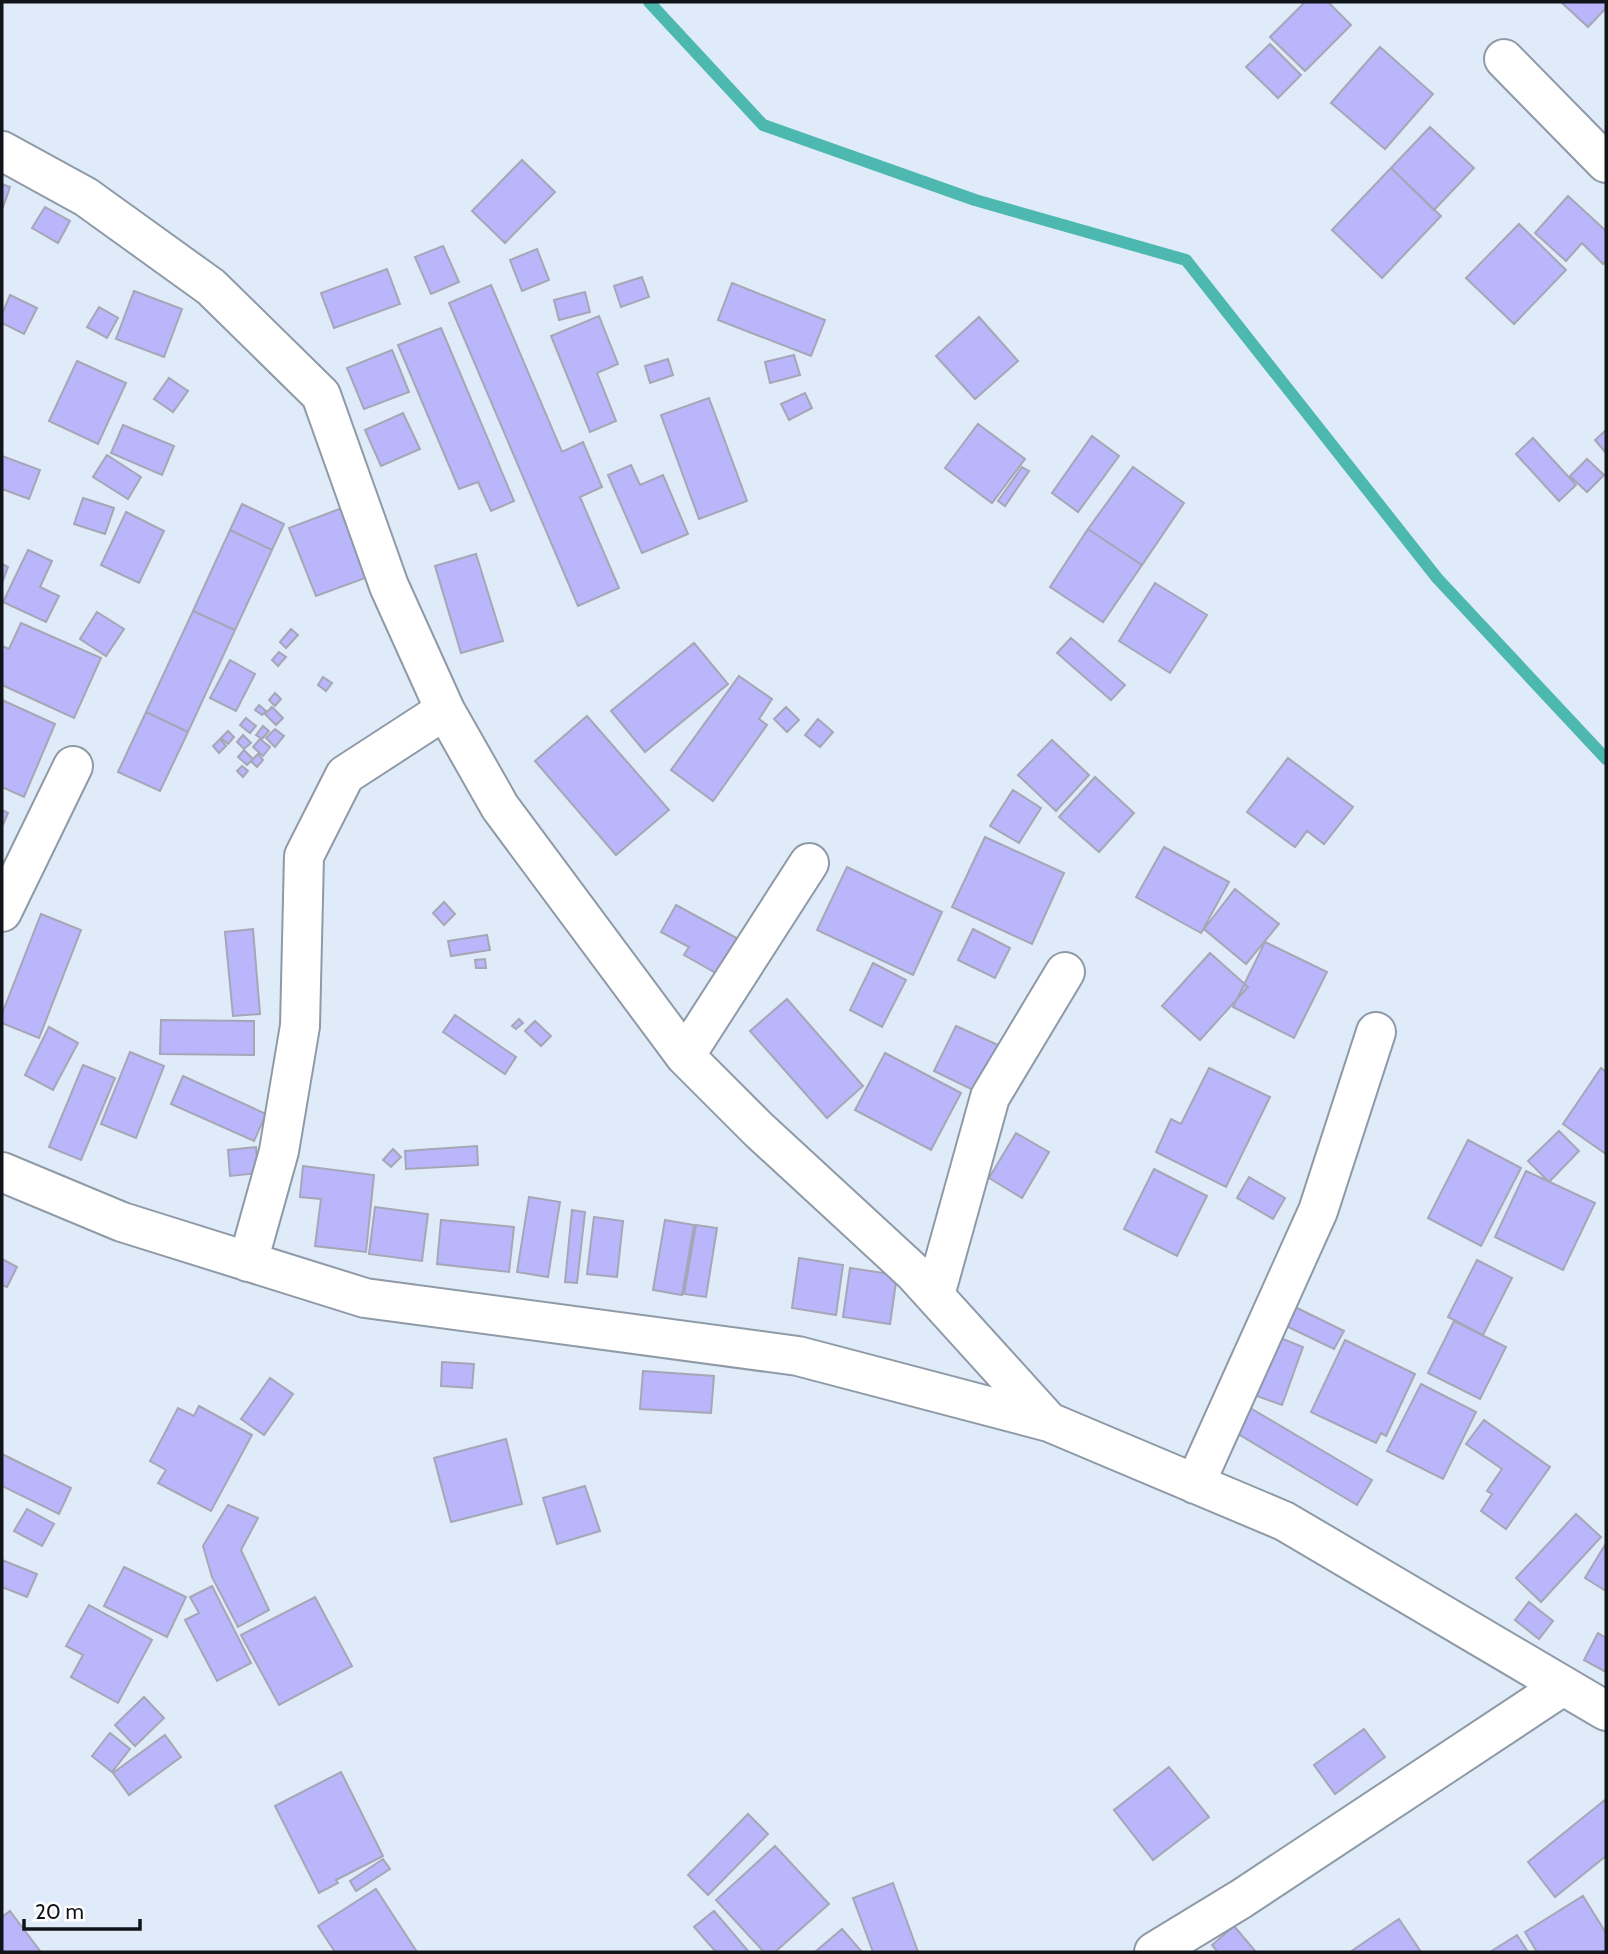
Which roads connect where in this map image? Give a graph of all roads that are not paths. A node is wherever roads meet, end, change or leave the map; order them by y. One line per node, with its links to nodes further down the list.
1 (1504, 59): 3 (street)
2 (2, 151): 4 (street)
3 (1606, 163)
4 (445, 709): 10 (street); 12 (street)
5 (73, 766): 7 (street)
6 (809, 863): 10 (street)
7 (2, 912)
8 (1065, 972): 13 (street)
9 (1376, 1032): 15 (street)
10 (685, 1056): 13 (street)
11 (2, 1172): 12 (street)
12 (248, 1262): 14 (street)
13 (934, 1296): 14 (street)
14 (1049, 1422): 15 (street)
15 (1195, 1484): 16 (street)
16 (1563, 1686): 17 (street); 18 (street)
17 (1606, 1711)
18 (1156, 1952)

